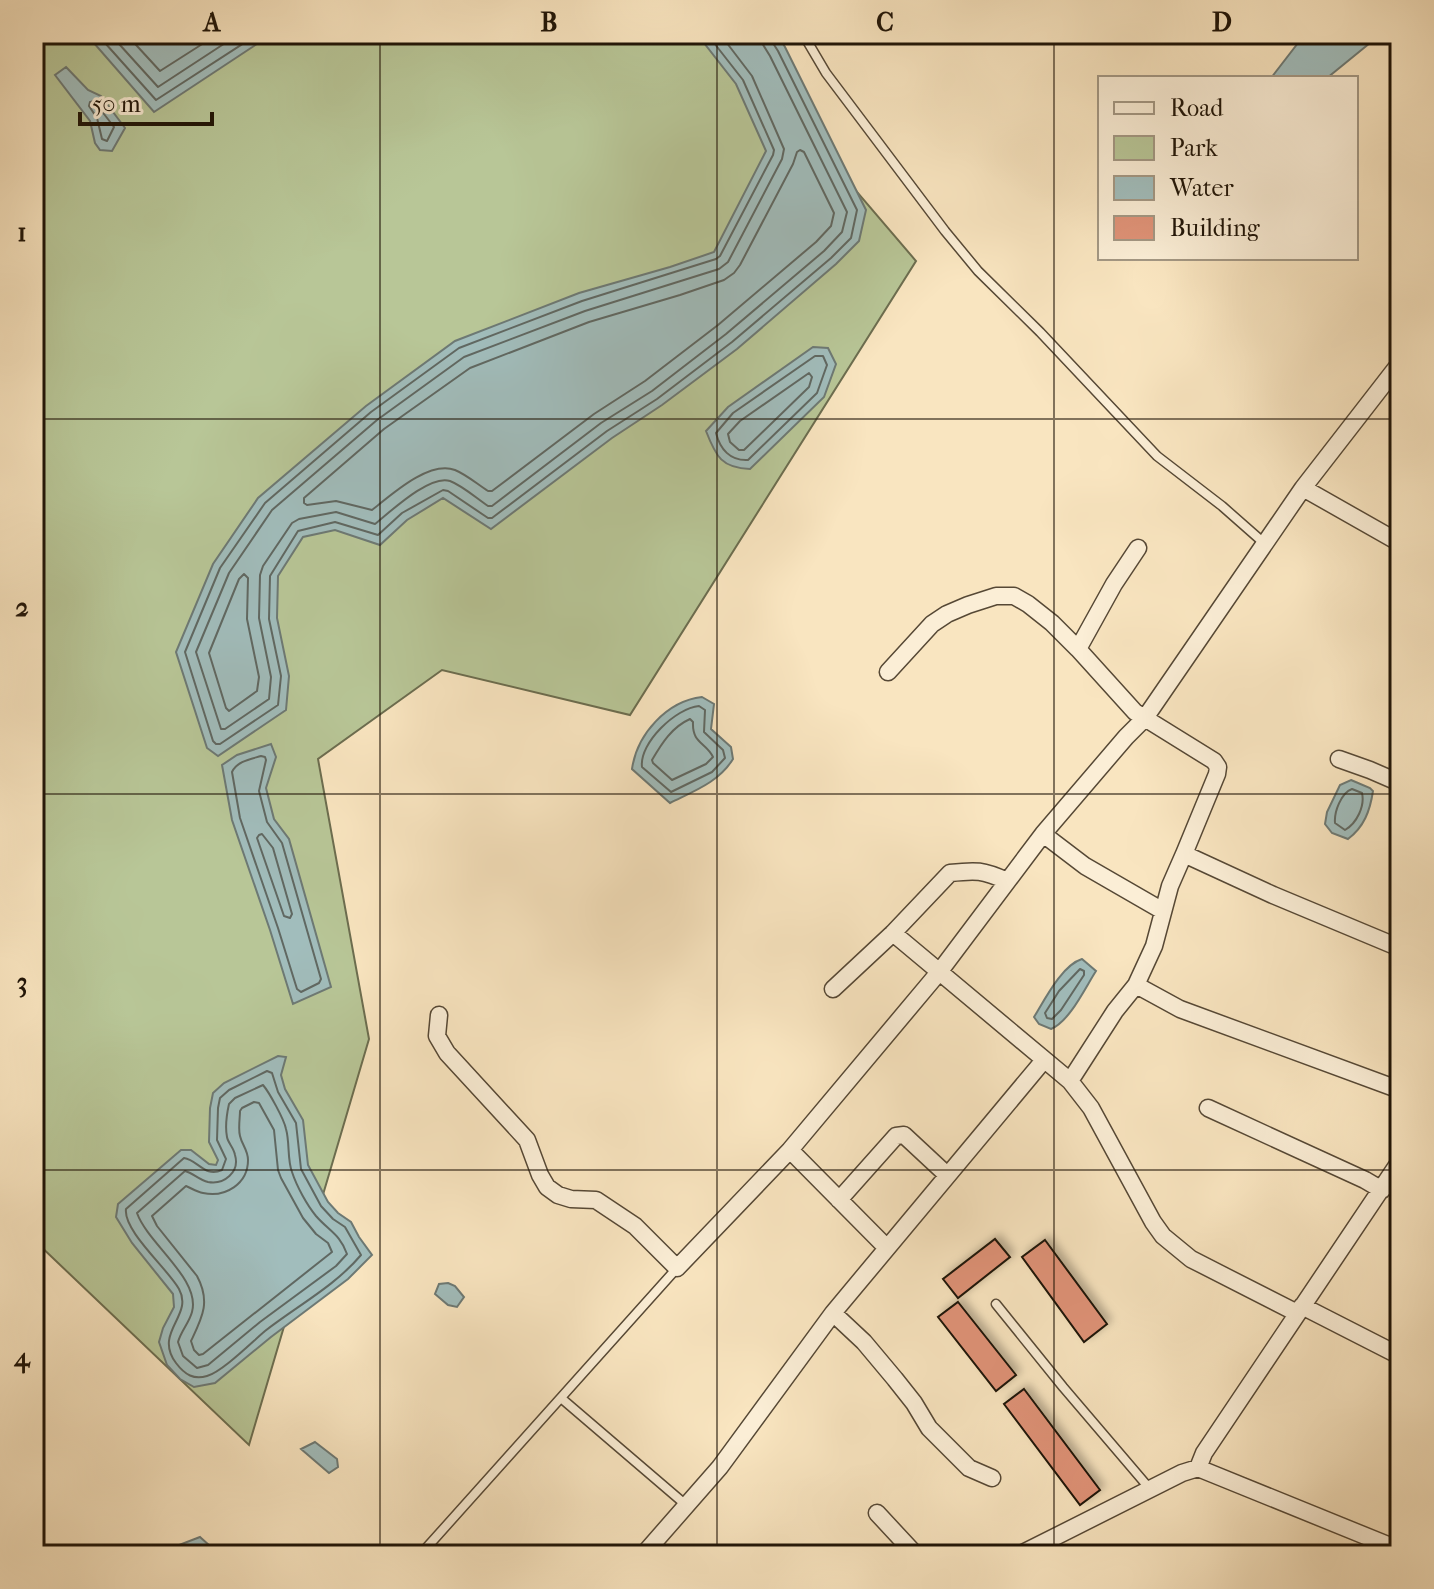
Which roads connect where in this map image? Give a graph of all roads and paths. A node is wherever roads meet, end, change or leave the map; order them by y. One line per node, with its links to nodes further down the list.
1 (803, 34): 5 (lane)
2 (1400, 363): 3 (street)
3 (1303, 488): 4 (street); 5 (street)
4 (1400, 543)
5 (1265, 544): 9 (street)
6 (1138, 548): 7 (street)
7 (1078, 649): 8 (street); 9 (street)
8 (888, 672)
9 (1145, 718): 12 (street); 13 (street)
10 (1339, 759): 11 (street)
11 (1400, 783)
12 (1043, 834): 14 (street); 15 (street)
13 (1184, 854): 15 (street); 17 (street)
14 (1007, 881): 16 (street); 18 (street)
15 (1163, 911): 19 (street)
16 (893, 933): 18 (street); 20 (street)
17 (1400, 948)
18 (940, 971): 22 (street); 26 (street)
19 (1136, 985): 23 (street); 24 (street)
20 (833, 989)
21 (439, 1015): 32 (street)
22 (1044, 1060): 23 (street); 28 (street)
23 (1070, 1081): 34 (street)
24 (1400, 1090)
25 (1208, 1108): 29 (street)
26 (790, 1150): 30 (street); 32 (street)
27 (1400, 1161): 29 (street)
28 (947, 1175): 30 (street); 31 (street)
29 (1382, 1190): 34 (street)
30 (839, 1200): 31 (street)
31 (886, 1247): 35 (street)
32 (677, 1268): 37 (lane)
33 (996, 1304): 40 (lane)
34 (1299, 1310): 36 (street); 38 (street)
35 (833, 1313): 39 (street); 41 (street)
36 (1400, 1356)
37 (561, 1398): 41 (lane); 45 (lane)
38 (1198, 1468): 40 (street); 43 (street)
39 (992, 1478)
40 (1150, 1490): 47 (street)
41 (686, 1505): 44 (street)
42 (877, 1513): 46 (street)
43 (1400, 1550)
44 (650, 1553)
45 (420, 1555)
46 (916, 1555)
47 (1019, 1555)

